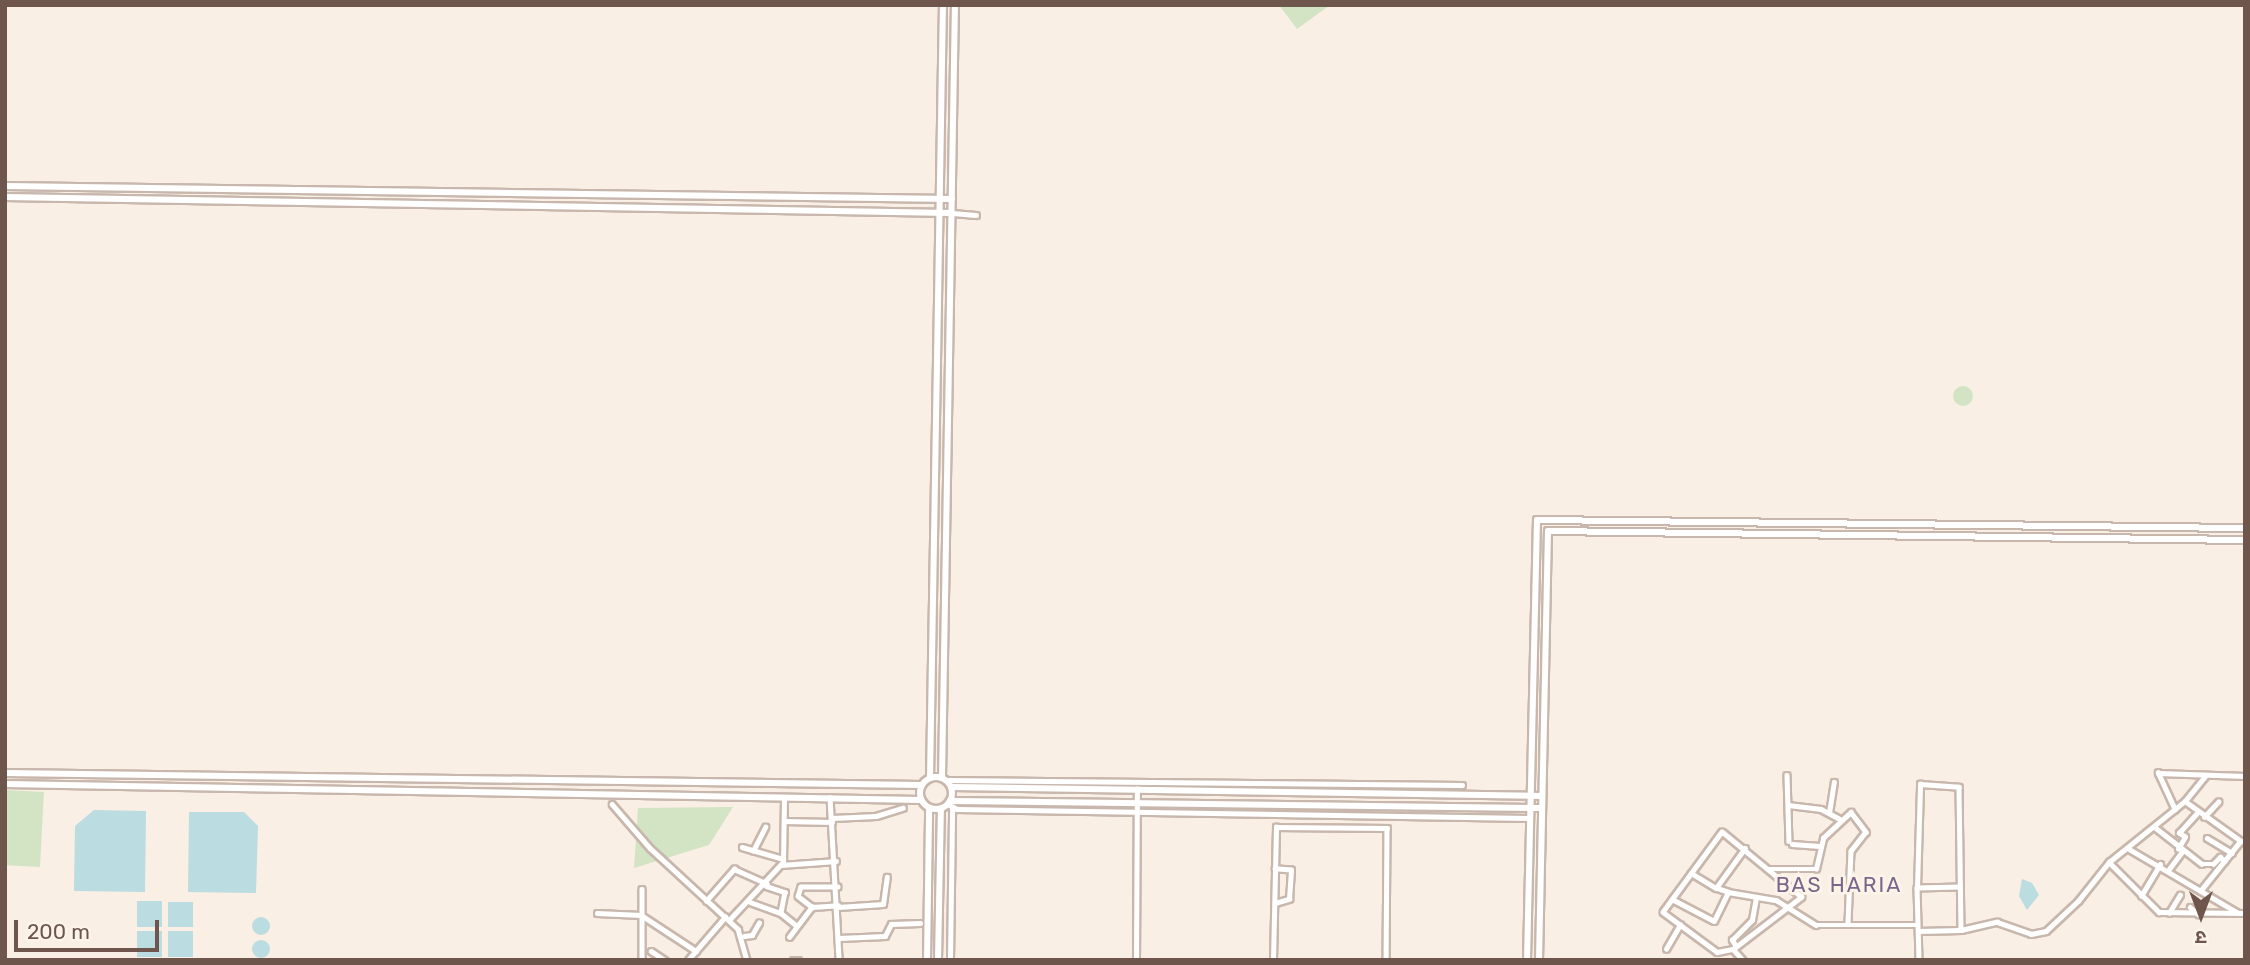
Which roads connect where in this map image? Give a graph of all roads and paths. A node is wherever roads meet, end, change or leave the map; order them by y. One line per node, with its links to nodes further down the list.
1 (943, 5): 8 (street)
2 (955, 5): 9 (street)
3 (5, 186): 4 (street)
4 (52, 187): 6 (street); 7 (street)
5 (5, 197): 6 (street)
6 (52, 198): 10 (street)
7 (857, 198): 8 (street); 10 (street)
8 (939, 199): 9 (street); 11 (street)
9 (952, 199): 12 (street)
10 (857, 209): 11 (street)
11 (938, 212): 12 (street); 22 (street)
12 (951, 213): 13 (street); 23 (street)
13 (975, 215)
14 (1541, 517): 15 (street); 16 (street); 32 (street)
15 (2245, 528)
16 (1548, 531): 17 (street); 34 (street)
17 (2245, 540)
18 (5, 773): 27 (street)
19 (1787, 775): 42 (street)
20 (2206, 775): 21 (street); 39 (street); 48 (street)
21 (2245, 776)
22 (930, 778): 23 (street); 28 (street)
23 (947, 781): 26 (street); 29 (street); 43 (street)
24 (1834, 782): 51 (street)
25 (5, 784): 35 (street)
26 (1408, 784): 30 (street); 31 (street)
27 (754, 785): 28 (street); 35 (street)
28 (922, 785): 37 (street)
29 (1137, 789): 30 (street); 38 (street)
30 (1408, 793): 31 (street)
31 (1461, 794): 32 (street)
32 (1529, 795): 34 (street); 44 (street)
33 (830, 796): 36 (street); 37 (street); 55 (street)
34 (1542, 796): 47 (street)
35 (755, 797): 36 (street)
36 (784, 797): 56 (street)
37 (921, 800): 46 (street)
38 (1137, 800): 43 (street); 44 (street); 49 (street)
39 (2185, 801): 48 (street); 50 (street)
40 (2218, 802): 52 (street)
41 (612, 804): 89 (street)
42 (1788, 805): 51 (street); 60 (street)
43 (948, 806): 46 (street); 49 (street); 125 (street); 126 (street)
44 (1529, 806): 47 (street); 53 (street)
45 (903, 808): 55 (street)
46 (929, 808): 124 (street)
47 (1542, 808): 131 (street)
48 (2175, 810): 58 (street)
49 (1137, 811): 53 (street); 127 (street)
50 (2198, 812): 52 (street); 64 (street)
51 (1829, 813): 54 (street)
52 (2204, 817): 66 (street)
53 (1529, 818): 130 (street)
54 (1840, 819): 60 (street); 105 (street)
55 (832, 820): 56 (street); 67 (street)
56 (784, 821): 69 (street)
57 (765, 827): 65 (street)
58 (2156, 828): 63 (street); 64 (street)
59 (2207, 838): 66 (street)
60 (1820, 846): 73 (street)
61 (742, 847): 65 (street)
62 (1745, 848): 73 (street); 75 (street); 80 (street)
63 (2129, 849): 70 (street); 71 (street)
64 (2180, 850): 68 (street); 74 (street)
65 (753, 851): 69 (street)
66 (2232, 853): 68 (street)
67 (836, 861): 69 (street); 78 (street)
68 (2225, 861): 83 (street)
69 (782, 862): 77 (street)
70 (2109, 862): 86 (street); 109 (street)
71 (2160, 864): 74 (street); 86 (street)
72 (1275, 869): 91 (street); 91 (street); 129 (street)
73 (1769, 869): 95 (street)
74 (2169, 869): 83 (street)
75 (1690, 873): 80 (street); 88 (street)
76 (887, 877): 92 (street)
77 (766, 885): 89 (street); 90 (street); 97 (street)
78 (838, 887): 92 (street); 93 (street)
79 (1960, 887): 81 (street); 81 (street); 109 (street)
80 (1716, 888): 84 (street)
81 (1917, 888): 108 (street)
82 (642, 890): 101 (street)
83 (2201, 891): 98 (street)
84 (1728, 892): 87 (street); 88 (street)
85 (2180, 895): 99 (street)
86 (2141, 896): 99 (street)
87 (1756, 897): 95 (street); 113 (street)
88 (1672, 899): 107 (street)
89 (706, 901): 102 (street)
90 (750, 902): 97 (street); 102 (street)
91 (1275, 903): 128 (street)
92 (838, 906): 93 (street); 112 (street)
93 (812, 907): 106 (street)
94 (2190, 907): 100 (street)
95 (1790, 908): 105 (street); 113 (street)
96 (597, 913): 101 (street)
97 (781, 913): 106 (street)
98 (2242, 913): 100 (street)
99 (2168, 914): 100 (street)
100 (2199, 914)
101 (641, 915): 116 (street); 118 (street)
102 (727, 919): 110 (street); 116 (street)
103 (759, 923): 110 (street)
104 (920, 923): 112 (street)
105 (1848, 923): 108 (street)
106 (796, 925): 111 (street)
107 (1680, 925): 113 (street); 114 (street)
108 (1918, 928): 109 (street); 133 (street)
109 (1961, 930)
110 (744, 936): 117 (street)
111 (789, 937)
112 (839, 938): 123 (street)
113 (1735, 948): 132 (street)
114 (1666, 949)
115 (651, 951): 119 (street)
116 (696, 951): 120 (street)
117 (747, 959)
118 (642, 960)
119 (664, 960)
120 (688, 960)
121 (793, 960): 122 (street)
122 (799, 960)
123 (839, 960)
124 (928, 960)
125 (938, 960)
126 (950, 960)
127 (1136, 960)
128 (1273, 960)
129 (1386, 960)
130 (1527, 960)
131 (1539, 960)
132 (1743, 960)
133 (1919, 960)

